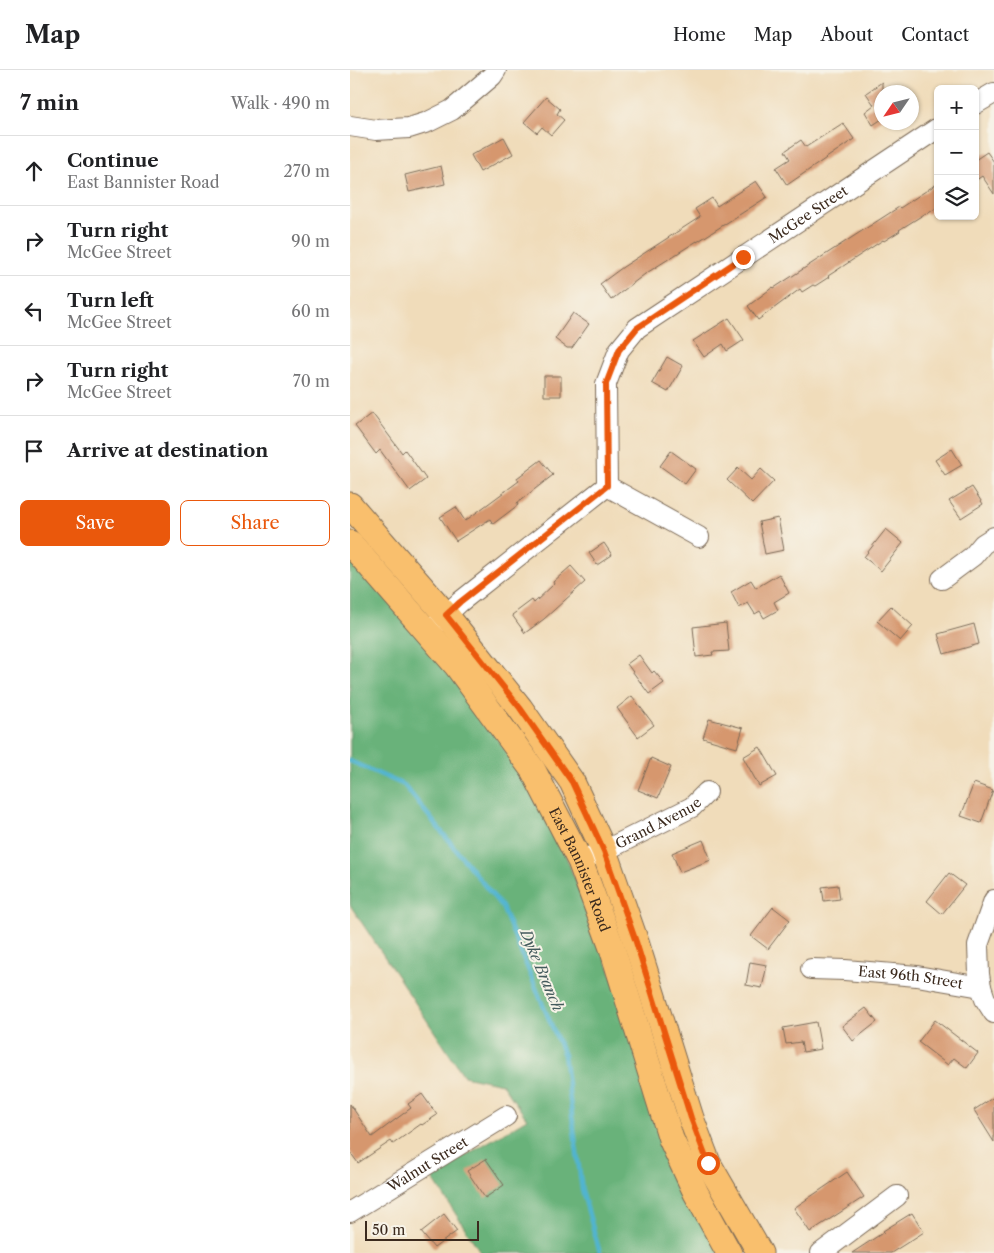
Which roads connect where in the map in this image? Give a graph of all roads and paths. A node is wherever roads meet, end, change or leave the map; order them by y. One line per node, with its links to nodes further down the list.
1 (496, 70): 4 (street)
2 (994, 93): 3 (street)
3 (979, 102)
4 (350, 126)
5 (935, 130): 6 (street, McGee Street)
6 (607, 486): 9 (street); 12 (street)
7 (350, 505): 12 (main road, East Bannister Road)
8 (994, 536): 11 (street)
9 (700, 537)
10 (350, 543): 13 (main road, East Bannister Road)
11 (942, 579)
12 (446, 615): 13 (street); 15 (main road, East Bannister Road)
13 (427, 632): 16 (main road, East Bannister Road)
14 (707, 792): 15 (street, Grand Avenue)
15 (604, 851): 16 (street, Grand Avenue); 25 (main road, East Bannister Road)
16 (580, 861): 24 (main road, East Bannister Road)
17 (994, 900): 19 (street)
18 (811, 970): 19 (street, East 96th Street)
19 (981, 987): 20 (street, East 96th Street)
20 (994, 1013)
21 (506, 1116): 23 (street, Walnut Street)
22 (897, 1196): 26 (street)
23 (350, 1212)
24 (726, 1248)
25 (760, 1253)
26 (821, 1253)

